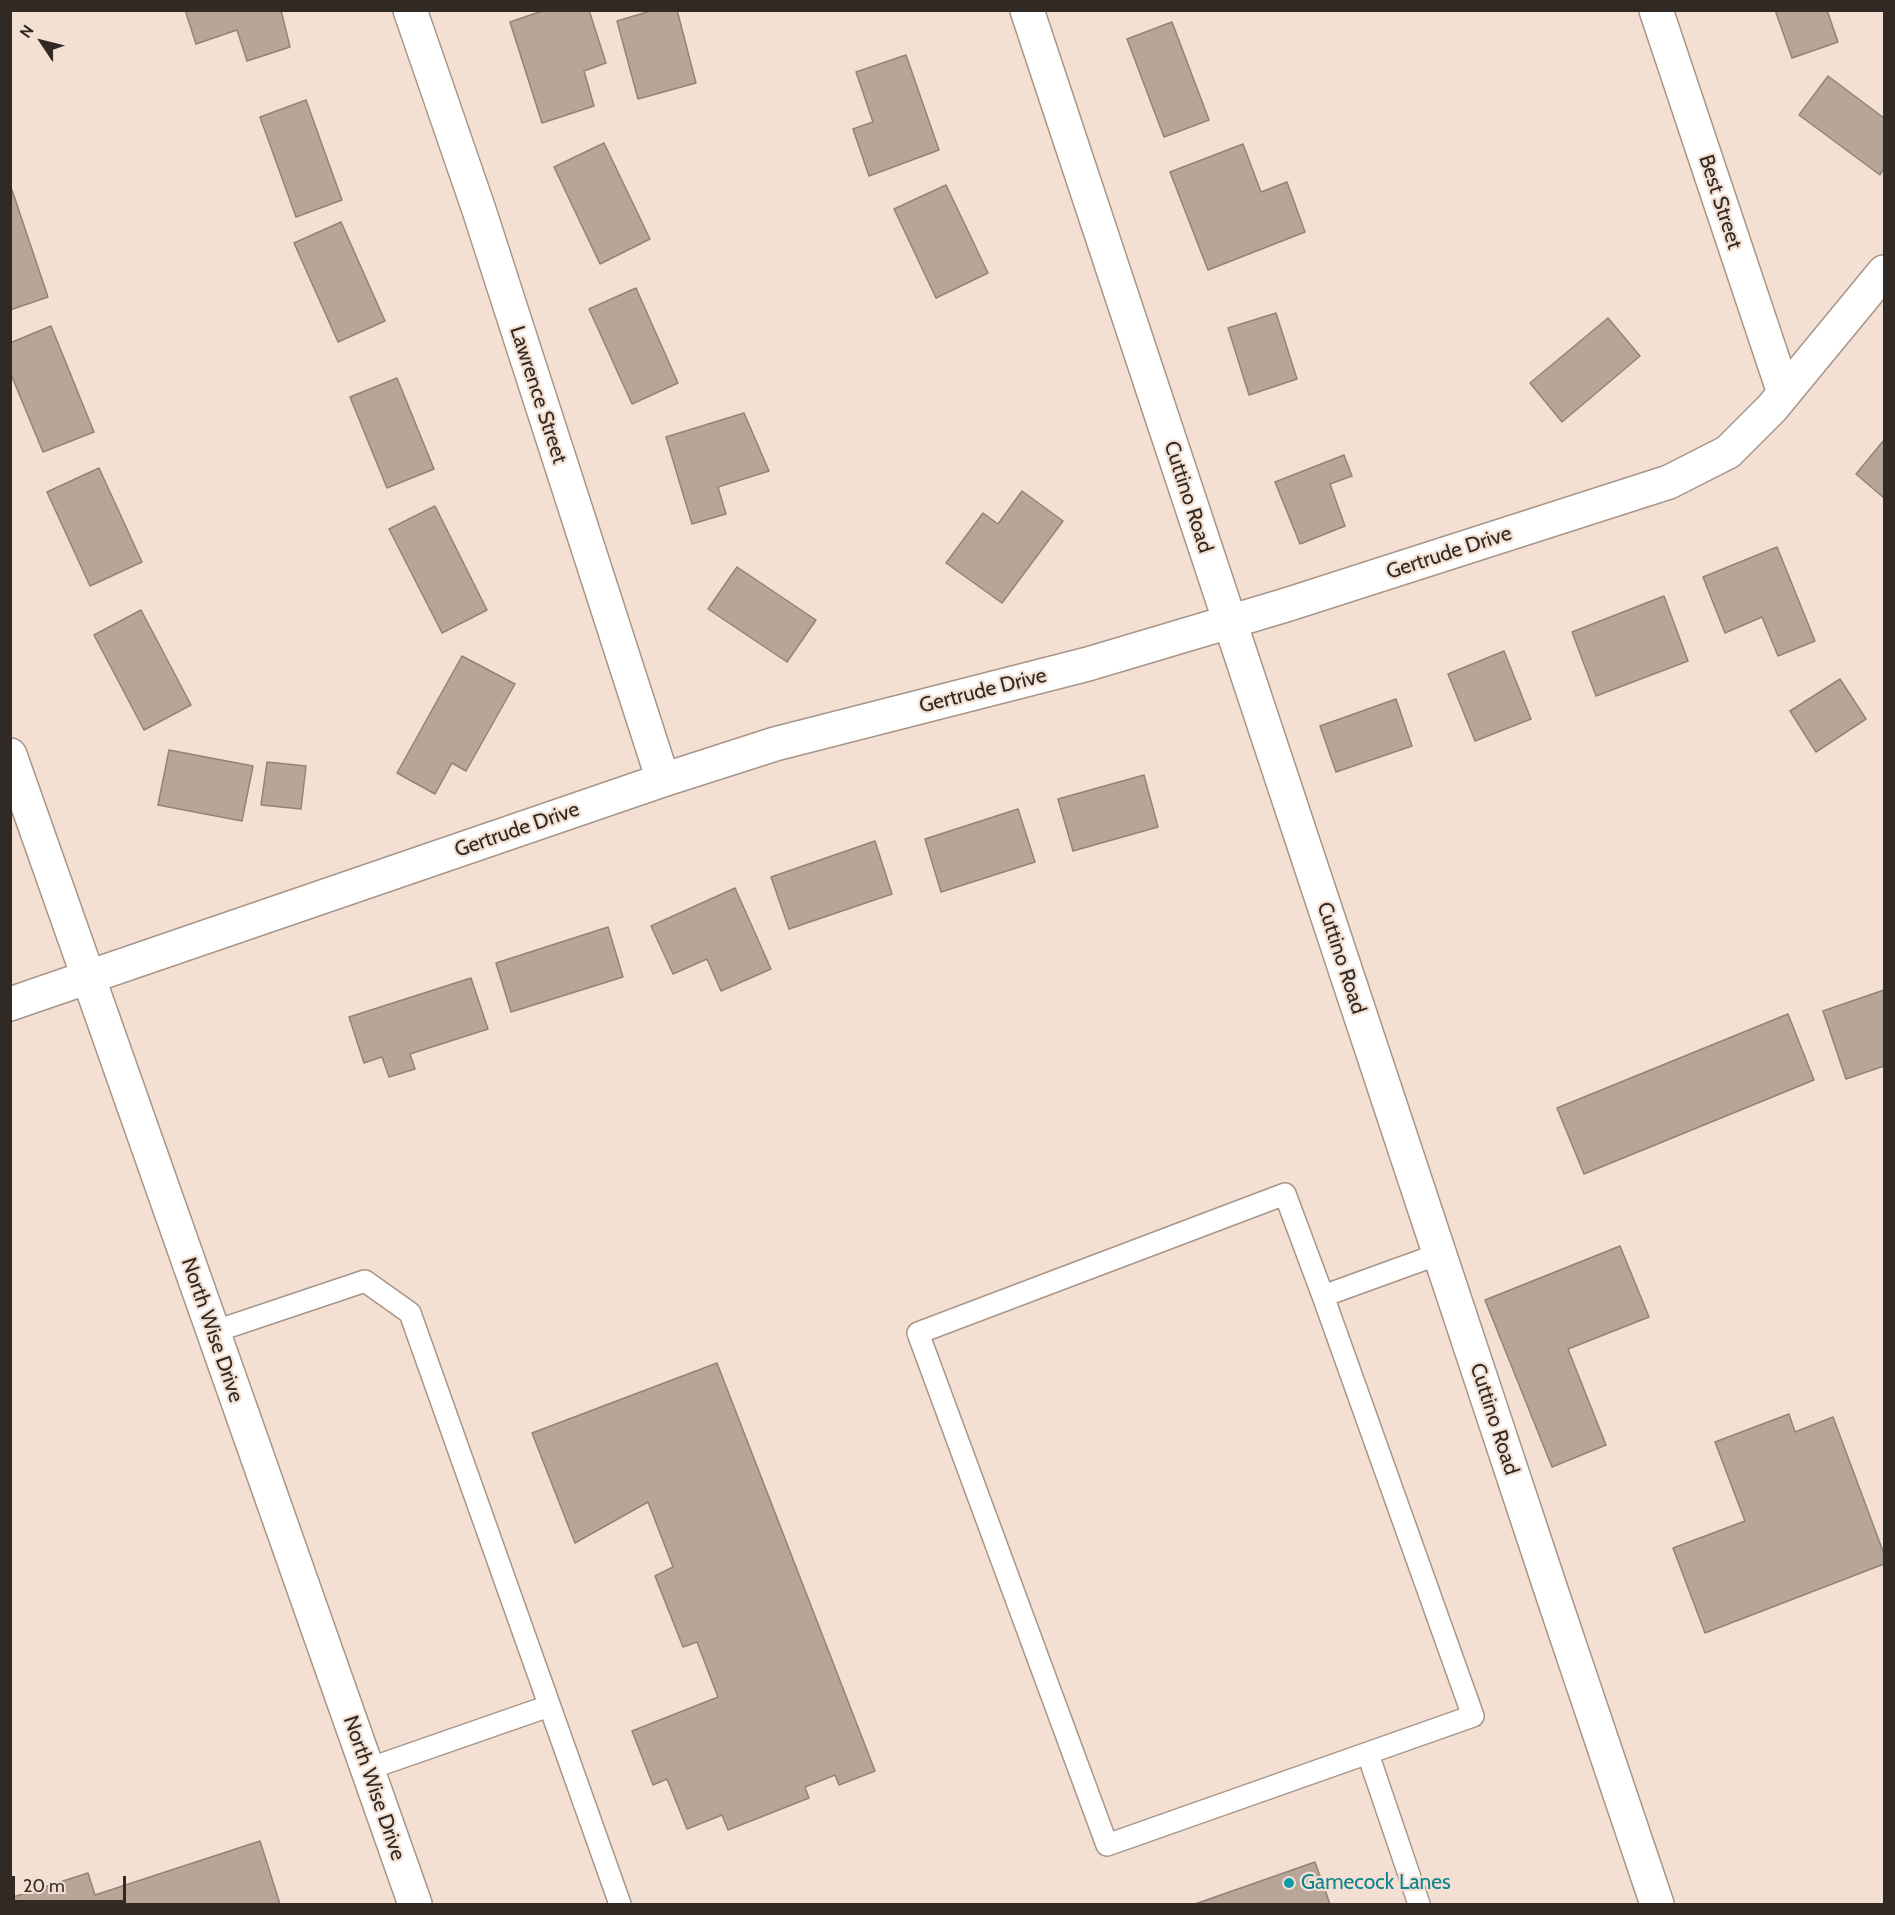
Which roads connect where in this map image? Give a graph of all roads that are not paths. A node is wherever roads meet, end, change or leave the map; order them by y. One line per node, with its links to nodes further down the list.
1 (410, 10): 8 (street, Lawrence Street)
2 (1027, 10): 6 (street, Cuttino Road)
3 (1656, 10): 5 (street, Best Street)
4 (1884, 272): 5 (street, Gertrude Drive)
5 (1784, 393): 6 (street, Gertrude Drive)
6 (1229, 621): 8 (street, Gertrude Drive); 11 (street, Cuttino Road)
7 (10, 755): 9 (street, North Wise Drive)
8 (663, 780): 9 (street, Gertrude Drive)
9 (88, 978): 10 (street, Gertrude Drive); 13 (street, North Wise Drive)
10 (10, 1004)
11 (1440, 1254): 12 (lane); 20 (street, Cuttino Road)
12 (1323, 1296): 15 (lane); 15 (lane)
13 (213, 1332): 14 (lane); 16 (street, North Wise Drive)
14 (549, 1706): 16 (lane); 18 (lane)
15 (1368, 1754): 19 (lane)
16 (368, 1769): 17 (street, North Wise Drive)
17 (415, 1905)
18 (620, 1905)
19 (1419, 1905)
20 (1658, 1905)

